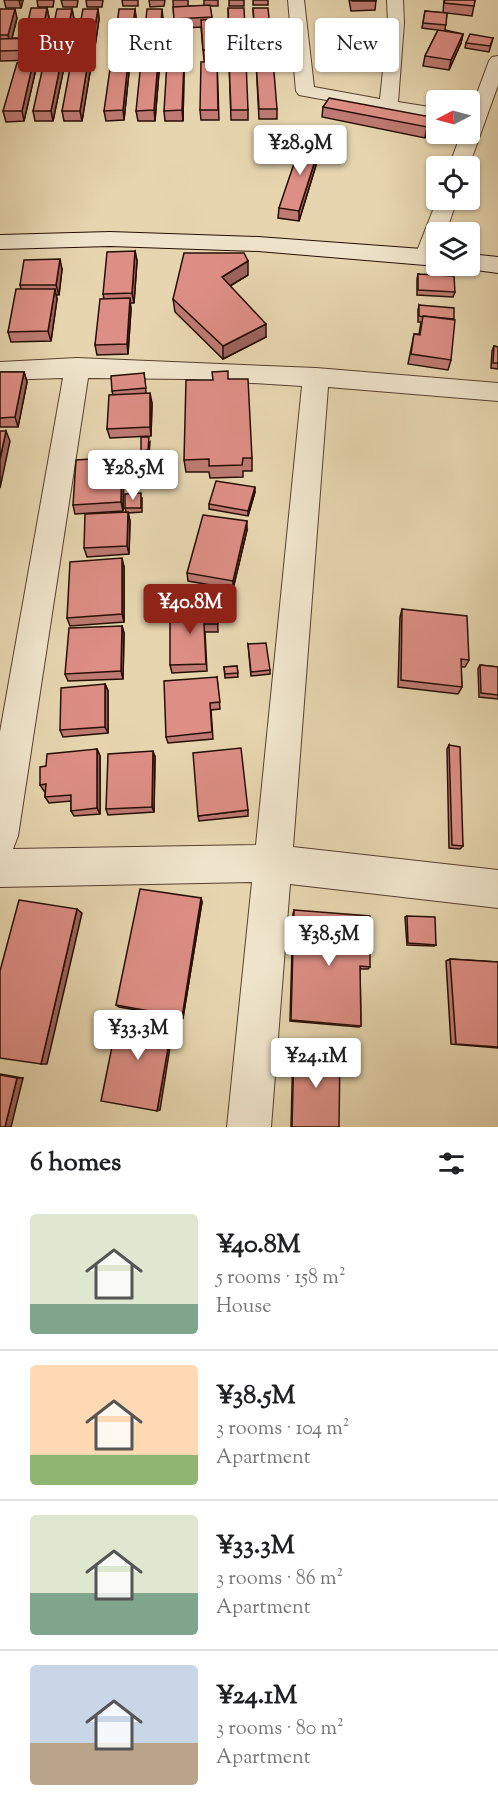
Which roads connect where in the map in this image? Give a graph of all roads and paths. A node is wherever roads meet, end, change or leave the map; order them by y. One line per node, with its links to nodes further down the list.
1 (296, 0): 5 (street)
2 (395, 0): 5 (street)
3 (498, 61): 4 (street)
4 (480, 103)
5 (389, 104): 6 (street)
6 (426, 112)
7 (0, 242): 8 (street)
8 (426, 257)
9 (480, 263): 10 (street)
10 (498, 265)
11 (77, 367): 12 (street); 13 (street); 15 (street)
12 (0, 371)
13 (316, 377): 14 (street); 16 (street)
14 (498, 392)
15 (0, 836)
16 (273, 863): 17 (street); 18 (street); 19 (street)
17 (0, 868)
18 (498, 889)
19 (249, 1127)

